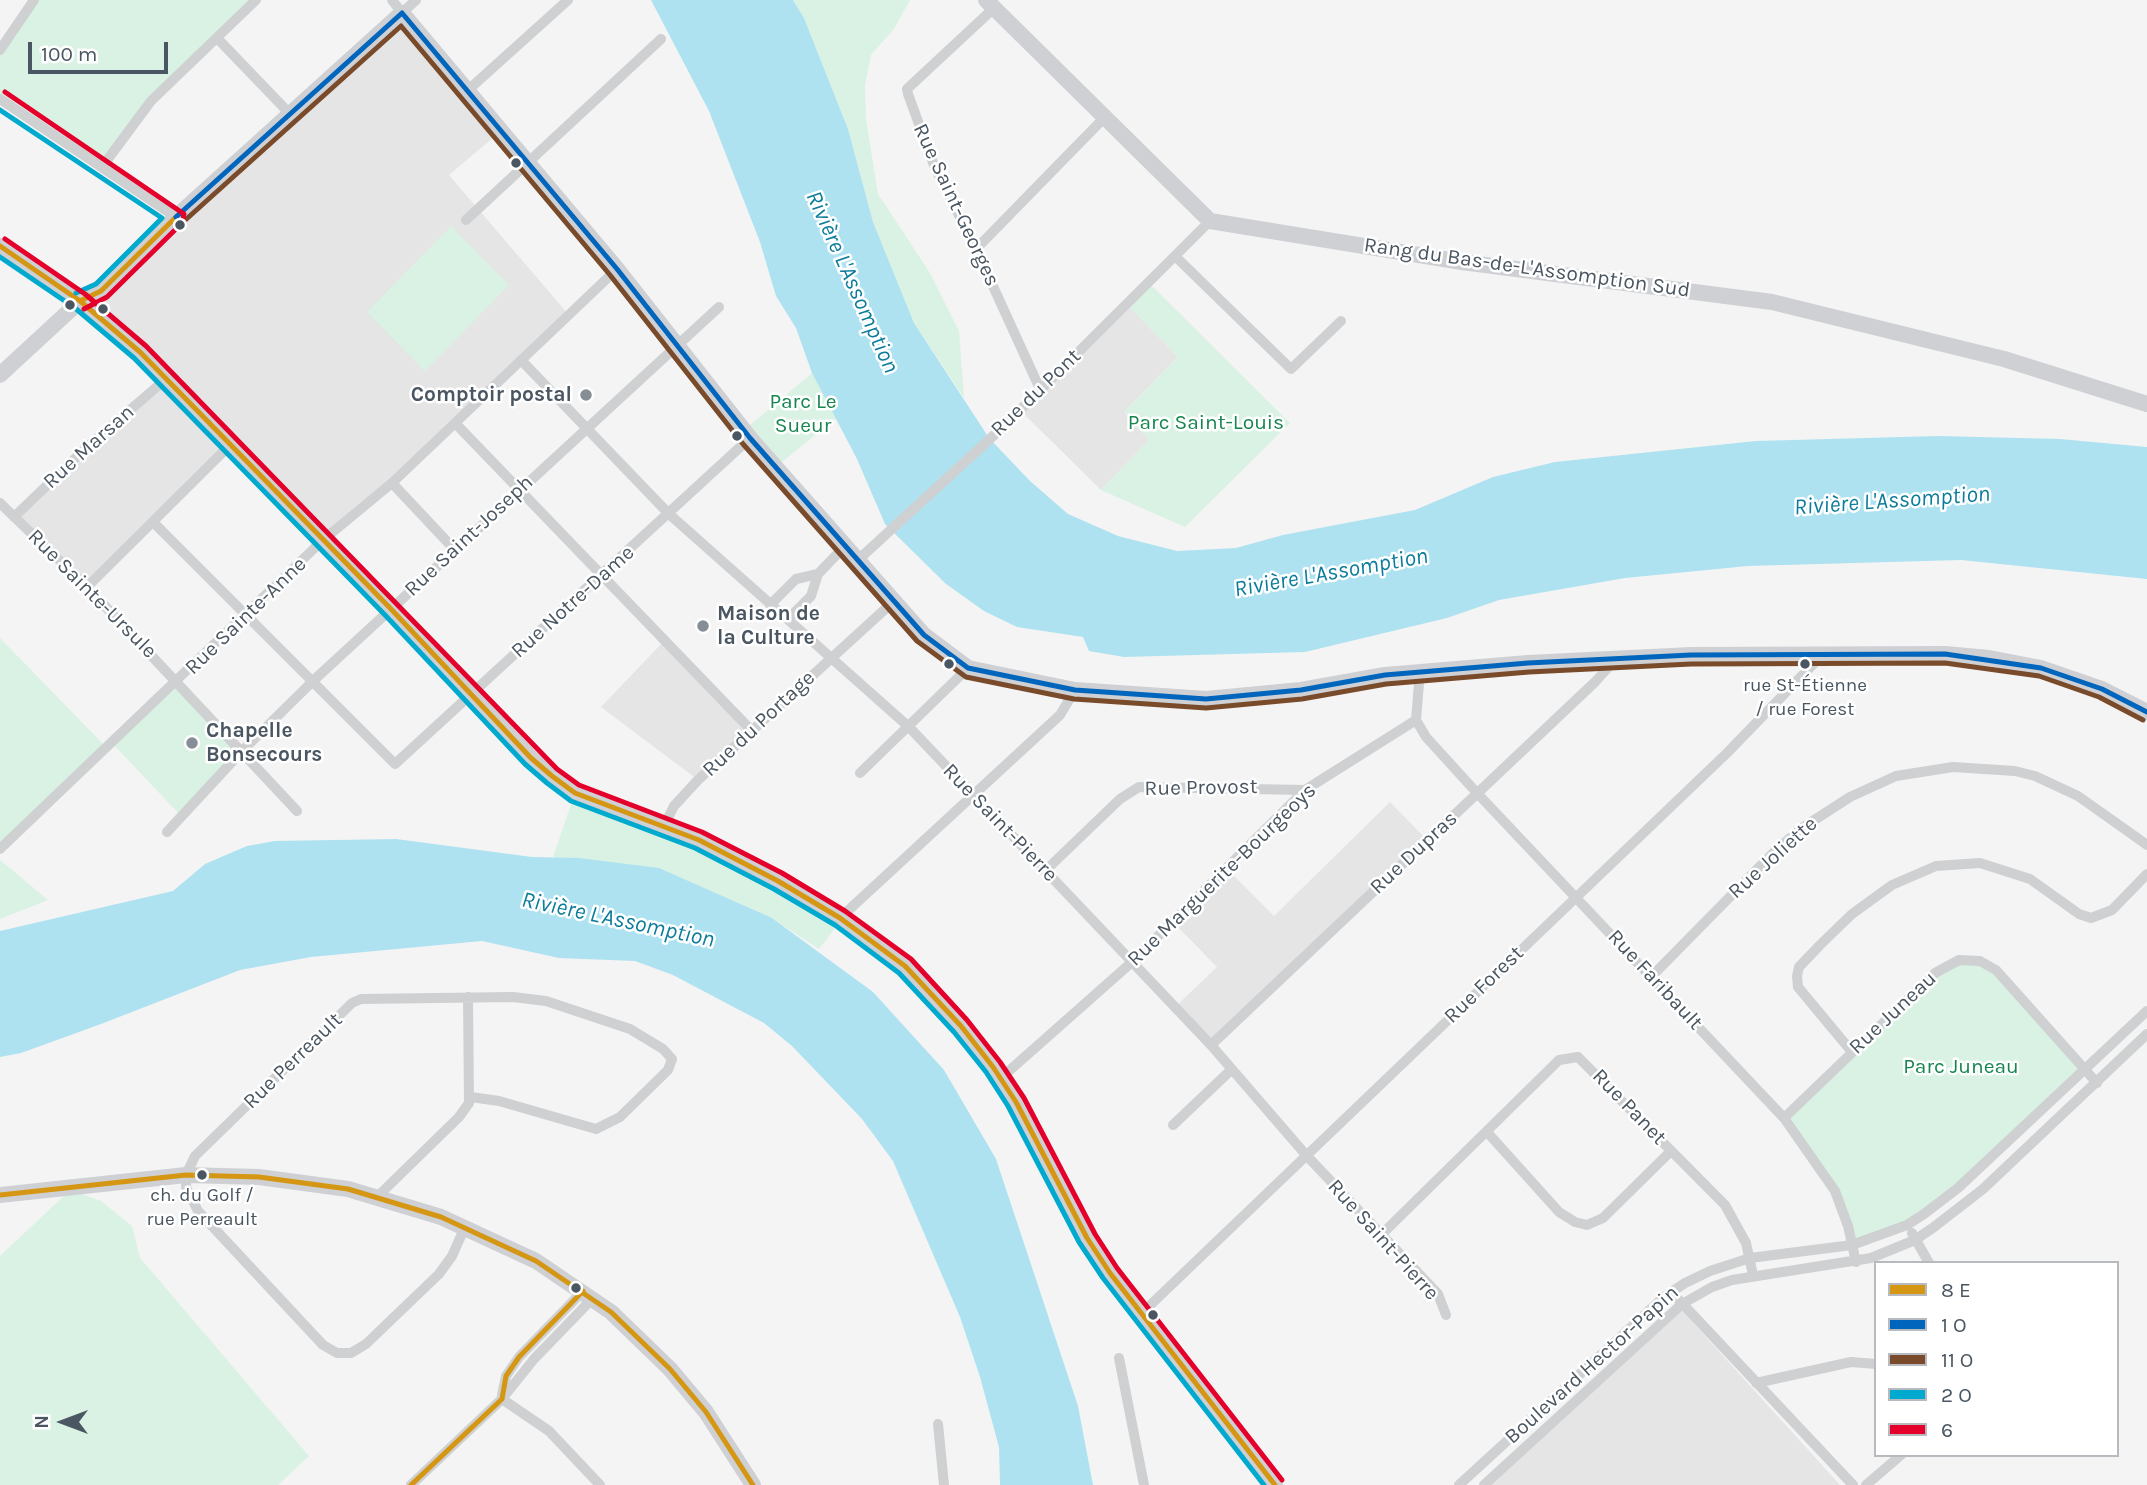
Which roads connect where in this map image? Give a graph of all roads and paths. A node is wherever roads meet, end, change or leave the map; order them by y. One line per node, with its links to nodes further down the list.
1 (34, 0): 9 (street)
2 (256, 0): 7 (street)
3 (416, 0): 6 (street)
4 (568, 0): 10 (street)
5 (990, 4): 13 (street); 20 (street, Rue Saint-Georges)
6 (397, 6): 10 (street); 12 (street)
7 (217, 38): 12 (street); 15 (street)
8 (662, 40): 14 (street)
9 (0, 50)
10 (467, 91): 14 (street)
11 (0, 99): 15 (street)
12 (291, 115): 16 (street)
13 (1104, 118): 18 (street); 20 (street)
14 (528, 163): 17 (street); 22 (street)
15 (102, 167): 16 (street)
16 (176, 217): 23 (street)
17 (466, 220)
18 (1210, 221): 21 (street, Rue du Pont); 31 (street, Rang du Bas-de-L'Assomption Sud)
19 (0, 246): 23 (street)
20 (976, 249): 30 (street, Rue Saint-Georges)
21 (1175, 256): 25 (street); 30 (street, Rue du Pont)
22 (617, 269): 26 (street); 27 (street, Rue Sainte-Anne)
23 (80, 301): 28 (street); 29 (street)
24 (719, 307): 26 (street, Rue Saint-Joseph)
25 (1341, 321)
26 (677, 345): 33 (street, Rue Saint-Joseph); 34 (street)
27 (521, 360): 32 (street, Rue Sainte-Anne); 33 (street, Rue Saint-Pierre)
28 (0, 375)
29 (166, 379): 35 (street); 40 (street, Rue Marsan)
30 (1040, 389): 45 (street, Rue du Pont)
31 (2147, 404)
32 (455, 423): 36 (street, Rue Sainte-Anne); 37 (street)
33 (589, 429): 37 (street, Rue Saint-Joseph); 39 (street, Rue Saint-Pierre)
34 (750, 438): 39 (street, Rue Notre-Dame); 43 (street)
35 (229, 446): 41 (street); 42 (street)
36 (392, 483): 42 (street, Rue Sainte-Anne); 44 (street)
37 (518, 489): 44 (street, Rue Saint-Joseph); 47 (street)
38 (0, 503): 40 (street, Rue Sainte-Ursule)
39 (669, 514): 47 (street, Rue Notre-Dame); 50 (street, Rue Saint-Pierre)
40 (15, 517): 48 (street, Rue Sainte-Ursule)
41 (153, 522): 48 (street); 52 (street)
42 (323, 540): 51 (street); 52 (street, Rue Sainte-Anne)
43 (845, 546): 45 (street); 46 (street)
44 (455, 550): 51 (street, Rue Saint-Joseph)
45 (858, 560): 49 (street)
46 (818, 573): 50 (street); 53 (street)
47 (603, 576): 62 (street, Rue Notre-Dame); 66 (street)
48 (87, 587): 60 (street, Rue Sainte-Ursule)
49 (894, 601): 55 (street, Rue du Portage); 57 (street)
50 (770, 605): 53 (street, Rue Saint-Pierre)
51 (391, 609): 59 (street, Rue Saint-Joseph); 62 (street)
52 (247, 614): 59 (street); 60 (street, Rue Sainte-Anne)
53 (788, 619): 55 (street, Rue Saint-Pierre)
54 (1823, 654): 56 (street); 63 (street); 79 (street, Rue Forest)
55 (830, 658): 65 (street, Rue Saint-Pierre); 66 (street, Rue du Portage)
56 (1615, 660): 58 (street); 70 (street, Rue Dupras)
57 (968, 668): 61 (street); 65 (street)
58 (1420, 671): 61 (street); 64 (street)
59 (314, 680): 62 (street, Rue Notre-Dame); 67 (street, Rue Saint-Joseph)
60 (178, 682): 67 (street, Rue Sainte-Ursule); 76 (street, Rue Sainte-Anne)
61 (1075, 690): 71 (street)
62 (471, 694): 73 (street)
63 (2147, 712)
64 (1416, 720): 69 (street, Rue Marguerite-Bourgeoys); 70 (street, Rue Faribault)
65 (909, 727): 68 (street); 71 (street, Rue Saint-Pierre)
66 (751, 730): 73 (street, Rue du Portage)
67 (243, 750): 72 (street, Rue Sainte-Ursule); 74 (street, Rue Saint-Joseph)
68 (860, 773)
69 (1305, 790): 77 (street, Rue Provost); 81 (street, Rue Marguerite-Bourgeoys)
70 (1477, 793): 79 (street, Rue Faribault); 86 (street, Rue Dupras)
71 (974, 796): 77 (street, Rue Saint-Pierre); 80 (street)
72 (297, 811)
73 (664, 826): 80 (street)
74 (167, 832)
75 (2147, 845): 82 (street, Rue Joliette)
76 (0, 849)
77 (1045, 871): 81 (street, Rue Saint-Pierre)
78 (2147, 874): 87 (street)
79 (1576, 897): 82 (street, Rue Faribault); 97 (street, Rue Forest)
80 (841, 918): 90 (street)
81 (1132, 962): 86 (street, Rue Saint-Pierre); 90 (street, Rue Marguerite-Bourgeoys)
82 (1651, 975): 93 (street, Rue Faribault)
83 (468, 997): 92 (street); 92 (street, Rue Perreault); 98 (street, Rue Perreault)
84 (2147, 1011): 88 (street, Boulevard Hector-Papin)
85 (2147, 1034): 91 (street, Boulevard Hector-Papin)
86 (1211, 1045): 89 (street, Rue Saint-Pierre)
87 (1852, 1052): 88 (street, Rue Juneau); 93 (street, Rue Juneau)
88 (2085, 1068): 91 (street, Rue Juneau); 101 (street, Boulevard Hector-Papin)
89 (1231, 1070): 94 (street); 97 (street, Rue Saint-Pierre)
90 (1001, 1078): 113 (street)
91 (2097, 1083): 104 (street, Boulevard Hector-Papin)
92 (471, 1097): 100 (street)
93 (1784, 1118): 105 (street, Rue Faribault)
94 (1173, 1125)
95 (1487, 1132): 96 (street); 96 (street, Rue Panet); 103 (street, Rue Panet)
96 (1671, 1151): 106 (street, Rue Panet)
97 (1306, 1155): 103 (street, Rue Saint-Pierre); 113 (street, Rue Forest)
98 (186, 1175): 99 (street); 100 (street); 102 (street)
99 (0, 1195)
100 (378, 1196): 102 (street)
101 (1907, 1225): 104 (street); 105 (street, Boulevard Hector-Papin)
102 (465, 1227): 111 (street)
103 (1381, 1235): 114 (street, Rue Saint-Pierre)
104 (1915, 1240): 107 (street); 108 (street, Boulevard Hector-Papin)
105 (1852, 1245): 106 (street, Boulevard Hector-Papin); 108 (street, Rue Faribault)
106 (1750, 1258): 109 (street, Rue Panet); 110 (street, Boulevard Hector-Papin)
107 (1928, 1261)
108 (1856, 1262): 109 (street, Boulevard Hector-Papin)
109 (1753, 1275): 112 (street, Boulevard Hector-Papin)
110 (1673, 1291): 112 (street); 121 (street, Boulevard Hector-Papin)
111 (588, 1295): 118 (street); 124 (street)
112 (1682, 1304): 117 (street); 128 (street, Boulevard Hector-Papin)
113 (1143, 1312): 127 (street)
114 (1446, 1315)
115 (1119, 1358): 126 (street)
116 (1874, 1364): 117 (street)
117 (1756, 1383): 129 (street)
118 (502, 1399): 122 (street); 123 (street)
119 (938, 1424): 125 (street)
120 (1899, 1457): 130 (street)
121 (1463, 1484)
122 (411, 1485)
123 (600, 1485)
124 (753, 1485)
125 (944, 1485)
126 (1144, 1485)
127 (1275, 1485)
128 (1484, 1485)
129 (1853, 1485)
130 (1866, 1485)

